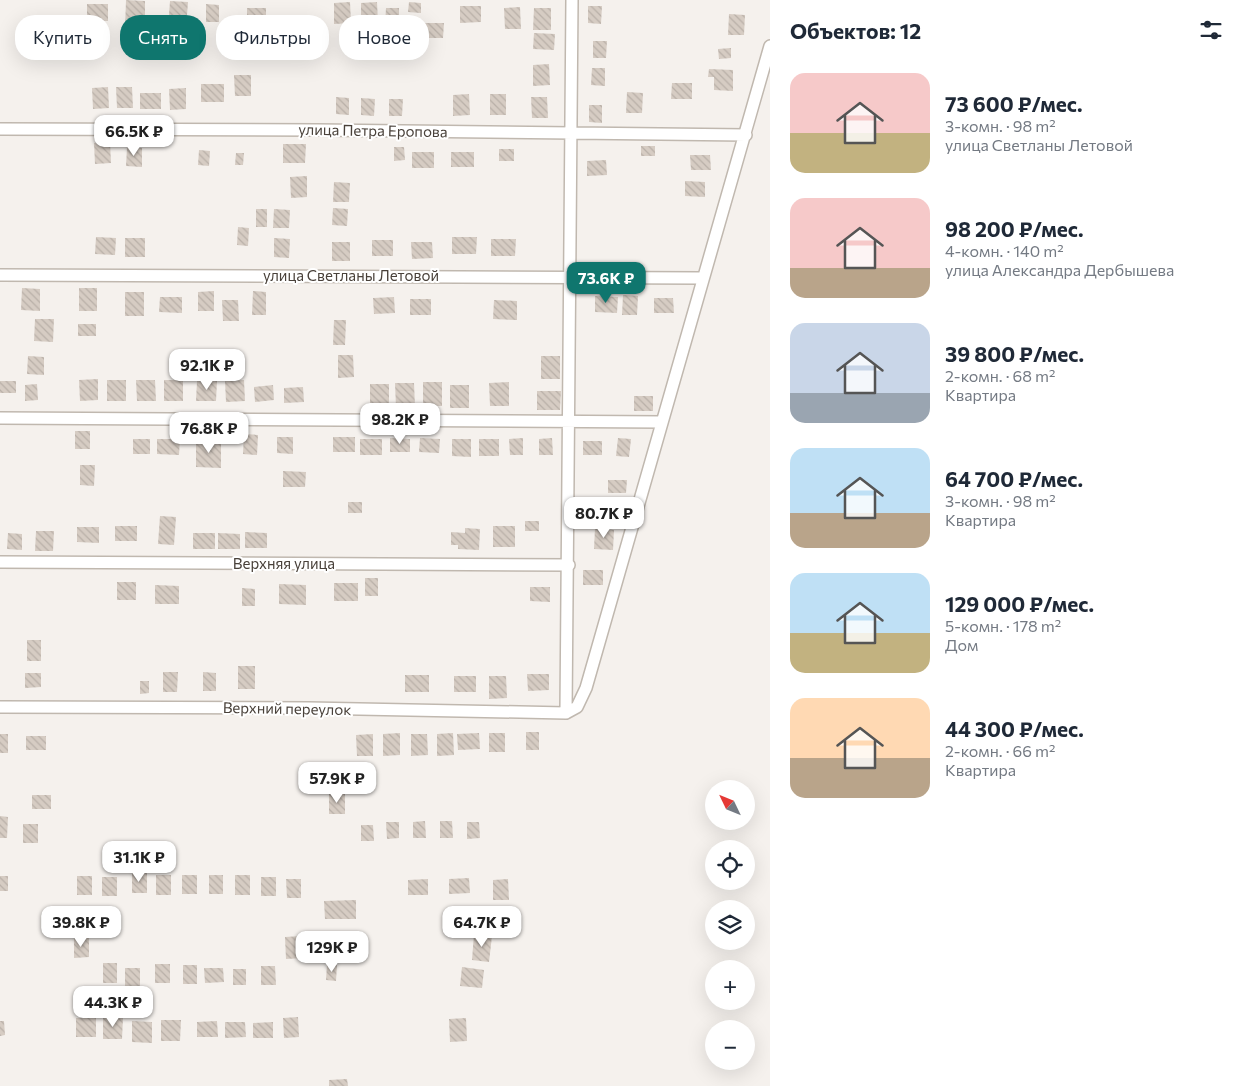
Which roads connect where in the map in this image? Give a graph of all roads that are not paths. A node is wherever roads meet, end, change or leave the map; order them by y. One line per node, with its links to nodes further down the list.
1 (572, 0): 4 (street)
2 (770, 46): 5 (street)
3 (0, 129): 4 (street, улица Петра Еропова)
4 (571, 134): 5 (street, улица Петра Еропова); 7 (street)
5 (746, 135): 8 (street)
6 (0, 275): 7 (street, улица Светланы Летовой)
7 (570, 278): 8 (street, улица Светланы Летовой); 10 (street)
8 (702, 278): 11 (street)
9 (0, 418): 10 (street)
10 (568, 421): 11 (street); 13 (street)
11 (662, 422): 15 (street)
12 (0, 562): 13 (street, Верхняя улица)
13 (568, 565): 15 (street)
14 (0, 707): 15 (street, Верхний переулок)
15 (570, 712)

